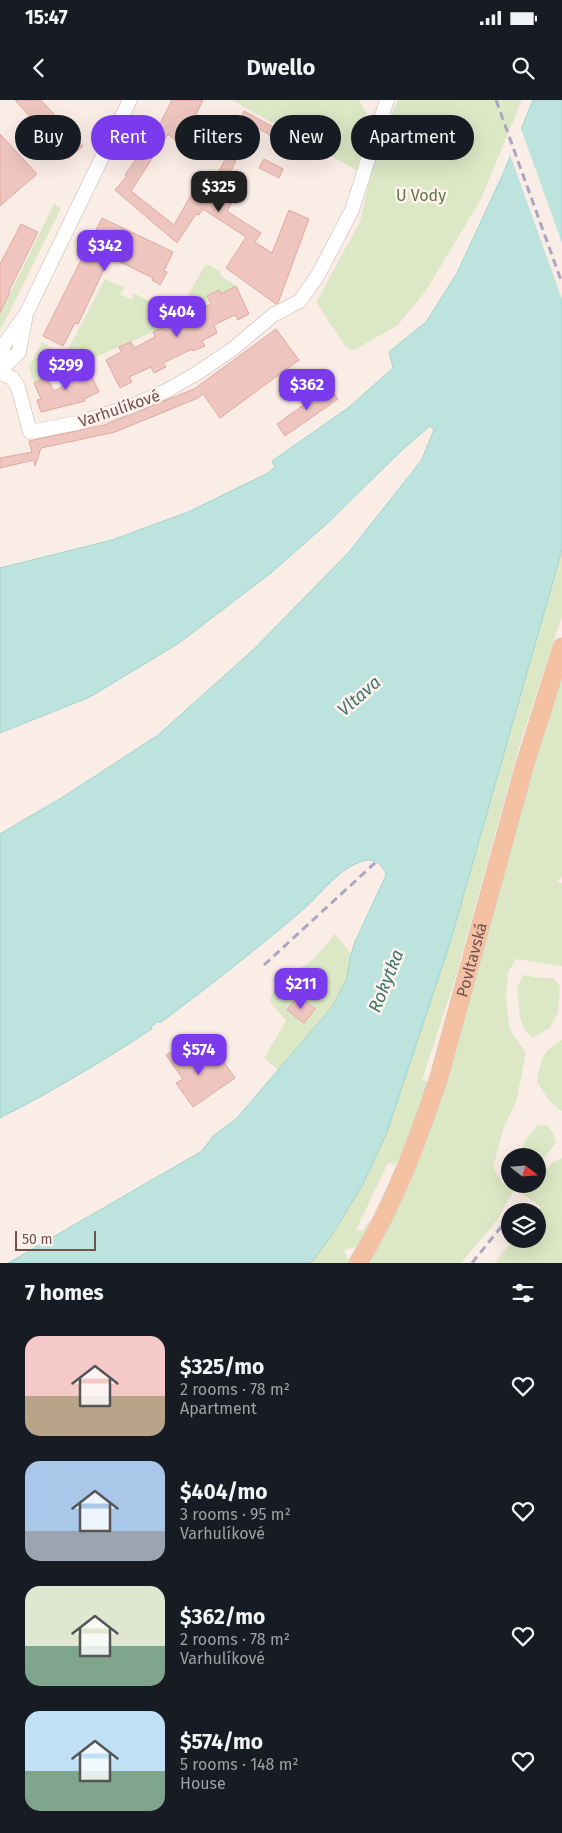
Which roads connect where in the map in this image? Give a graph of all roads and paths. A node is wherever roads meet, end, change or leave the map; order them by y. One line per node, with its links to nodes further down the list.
1 (130, 100): 3 (street)
2 (383, 101): 5 (street, Varhulíkové)
3 (26, 314): 4 (street); 5 (street)
4 (0, 364)
5 (0, 372)
6 (562, 648): 7 (main road, Povltavská)
7 (358, 1263)

